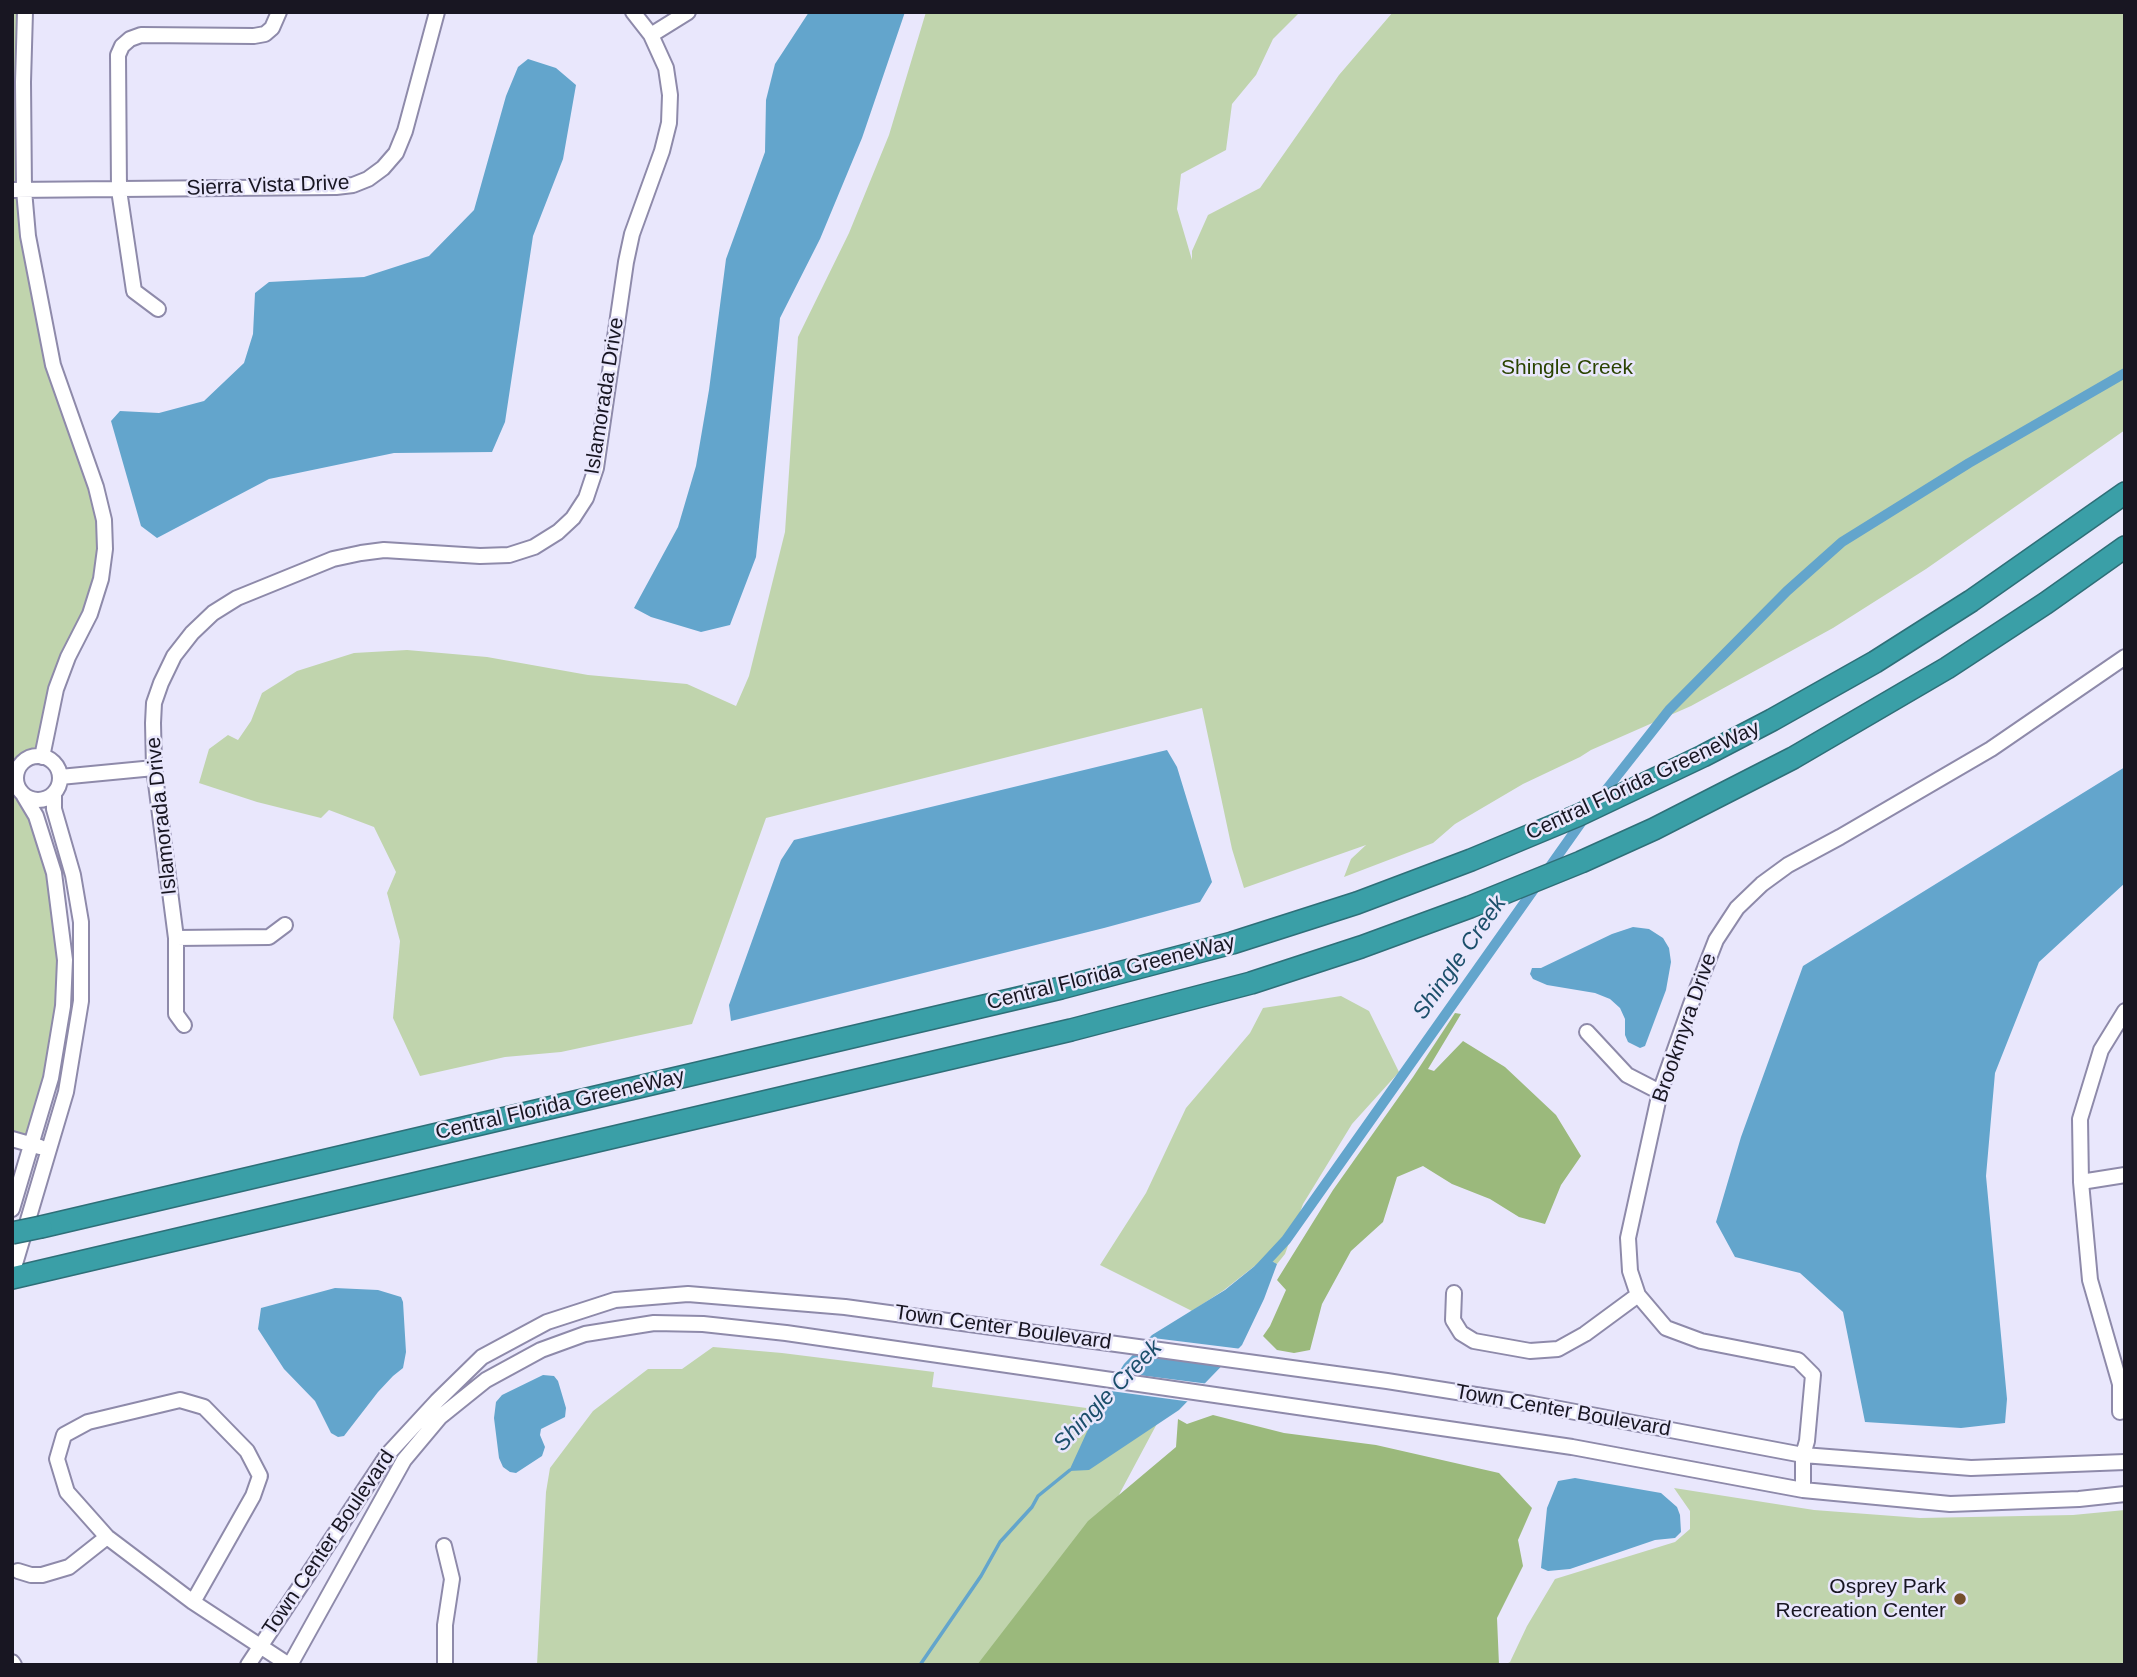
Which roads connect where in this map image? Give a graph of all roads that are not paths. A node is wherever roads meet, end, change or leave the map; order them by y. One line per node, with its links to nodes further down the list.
1 (25, 12): 7 (street)
2 (279, 12): 8 (street)
3 (437, 12): 8 (street, Sierra Vista Drive)
4 (633, 12): 6 (street, Islamorada Drive)
5 (688, 12): 6 (street)
6 (651, 35): 14 (street, Islamorada Drive)
7 (18, 190): 8 (street, Sierra Vista Drive); 13 (street)
8 (119, 190): 9 (street)
9 (158, 309)
10 (2125, 493): 31 (highway, Central Florida GreeneWay, bridge)
11 (2125, 547): 32 (highway, Central Florida GreeneWay)
12 (2125, 657): 24 (street, Brookmyra Drive)
13 (42, 757): 15 (street); 16 (street)
14 (154, 768): 15 (street); 20 (street, Islamorada Drive)
15 (60, 777): 17 (street)
16 (14, 779): 18 (street)
17 (54, 794): 18 (street); 27 (street)
18 (24, 796): 26 (street)
19 (285, 925): 20 (street)
20 (176, 938): 22 (street, Islamorada Drive)
21 (2125, 1012): 29 (street)
22 (184, 1026)
23 (1587, 1032): 24 (street)
24 (1660, 1092): 34 (street, Brookmyra Drive)
25 (12, 1139): 26 (street)
26 (32, 1145): 27 (street); 30 (street)
27 (48, 1150): 32 (street)
28 (2125, 1175): 29 (street)
29 (2081, 1182): 35 (street)
30 (12, 1209)
31 (12, 1233)
32 (12, 1276)
33 (1454, 1293): 34 (street)
34 (1638, 1295): 36 (street, Brookmyra Drive)
35 (2120, 1412)
36 (1803, 1455): 37 (street, Town Center Boulevard); 38 (street, Brookmyra Drive); 44 (street, Town Center Boulevard)
37 (2125, 1462)
38 (1803, 1490): 39 (street, Town Center Boulevard); 46 (street, Town Center Boulevard)
39 (2125, 1494)
40 (107, 1538): 42 (street); 43 (street); 43 (street)
41 (444, 1546): 47 (street)
42 (18, 1571)
43 (193, 1602): 44 (street)
44 (259, 1647): 45 (street, Town Center Boulevard); 46 (street)
45 (248, 1665)
46 (289, 1665)
47 (445, 1665)

